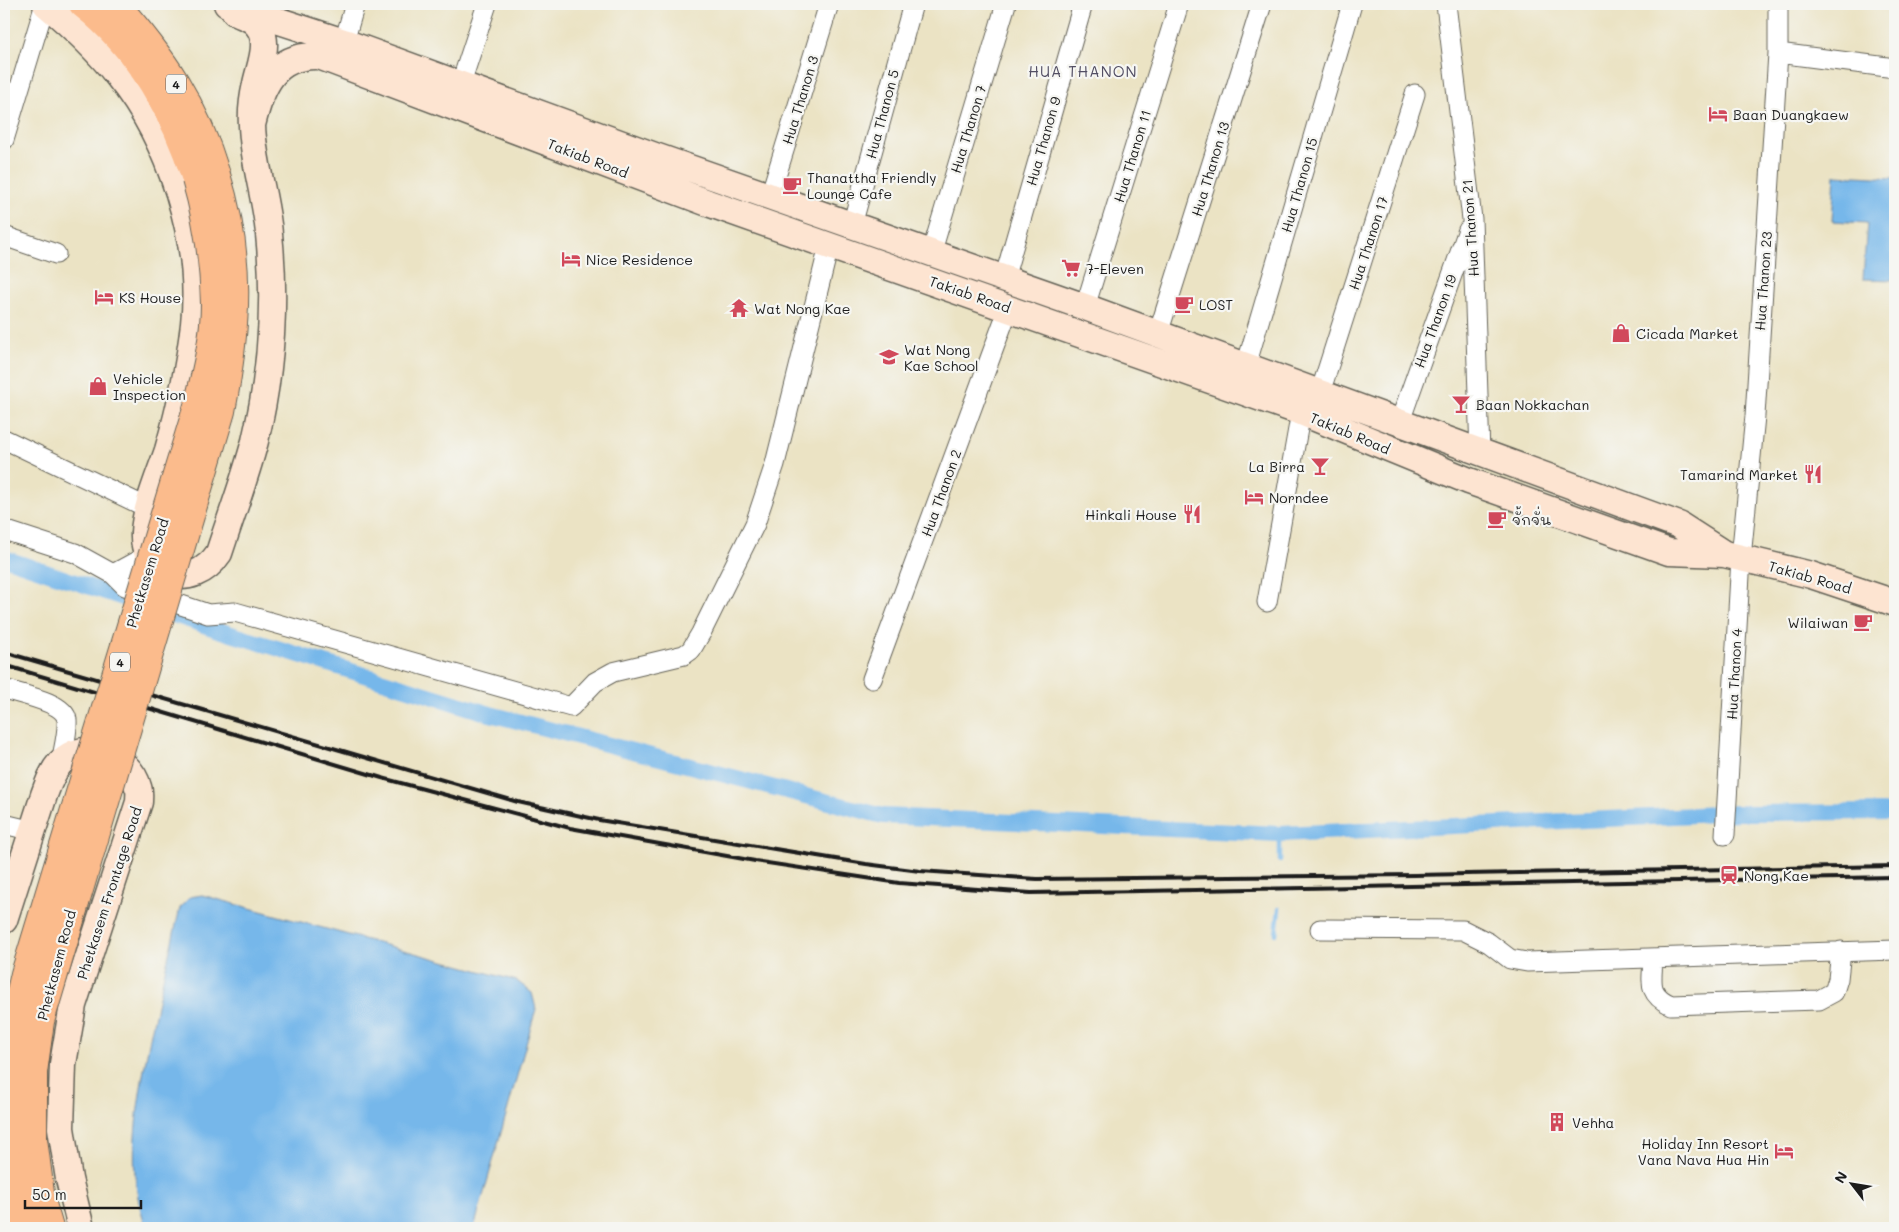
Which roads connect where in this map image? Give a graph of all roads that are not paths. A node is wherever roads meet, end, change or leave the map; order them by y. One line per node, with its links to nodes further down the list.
1 (46, 4): 23 (street); 45 (street)
2 (83, 4): 24 (main road, Phetkasem Road / 4)
3 (116, 4): 24 (main road, Phetkasem Road / 4)
4 (218, 4): 22 (street)
5 (227, 4): 17 (street, Takiab Road)
6 (355, 4): 17 (street)
7 (487, 4): 20 (street)
8 (829, 4): 25 (street, Hua Thanon 3)
9 (913, 4): 27 (street, Hua Thanon 5)
10 (1006, 4): 31 (street, Hua Thanon 7)
11 (1082, 4): 32 (street, Hua Thanon 9)
12 (1180, 4): 34 (street, Hua Thanon 11)
13 (1262, 4): 35 (street, Hua Thanon 13)
14 (1352, 4): 36 (street, Hua Thanon 15)
15 (1446, 4): 26 (street, Hua Thanon 21)
16 (1778, 4): 18 (street, Hua Thanon 23)
17 (344, 42): 20 (street, Takiab Road)
18 (1778, 53): 19 (street); 48 (street, Hua Thanon 23)
19 (1895, 68)
20 (460, 86): 25 (street, Takiab Road)
21 (1415, 94): 37 (street, Hua Thanon 17)
22 (252, 125): 29 (street, Takiab Road); 47 (street)
23 (4, 140)
24 (206, 177): 63 (main road, Phetkasem Road / 4, bridge)
25 (770, 196): 27 (street, Takiab Road)
26 (1472, 219): 40 (street, Hua Thanon 19); 43 (street, Hua Thanon 21)
27 (854, 226): 29 (street); 31 (street, Takiab Road)
28 (4, 236): 30 (street)
29 (839, 249): 33 (street, Takiab Road); 49 (street)
30 (56, 254)
31 (931, 254): 32 (street, Takiab Road)
32 (1004, 279): 34 (street, Takiab Road)
33 (1009, 307): 39 (street, Takiab Road); 52 (street, Hua Thanon 2)
34 (1085, 307): 35 (street, Takiab Road)
35 (1158, 334): 36 (street, Takiab Road)
36 (1246, 366): 37 (street, Takiab Road)
37 (1320, 393): 38 (street, Takiab Road)
38 (1367, 411): 40 (street, Takiab Road); 41 (street)
39 (1301, 412): 41 (street, Takiab Road); 50 (street)
40 (1399, 424): 43 (street, Takiab Road)
41 (1358, 437): 44 (street, Takiab Road)
42 (4, 439): 45 (street)
43 (1480, 452): 44 (street); 48 (street, Takiab Road)
44 (1469, 481): 48 (street, Takiab Road)
45 (150, 509): 47 (street)
46 (4, 530): 49 (street)
47 (148, 555): 49 (street)
48 (1733, 556): 51 (street, Takiab Road); 57 (street, Hua Thanon 4)
49 (114, 574)
50 (1266, 602)
51 (1895, 602)
52 (872, 679)
53 (4, 689): 54 (street)
54 (61, 762): 56 (street); 66 (street, Phetkasem Frontage Road)
55 (4, 824): 56 (street)
56 (33, 831): 58 (street)
57 (1725, 836)
58 (4, 920)
59 (1320, 929): 62 (street)
60 (1895, 950): 61 (street)
61 (1841, 951): 62 (street); 62 (street)
62 (1653, 959)
63 (20, 1141): 64 (main road, Phetkasem Road / 4); 65 (main road, Phetkasem Road / 4)
64 (24, 1228)
65 (49, 1228)
66 (81, 1228)

